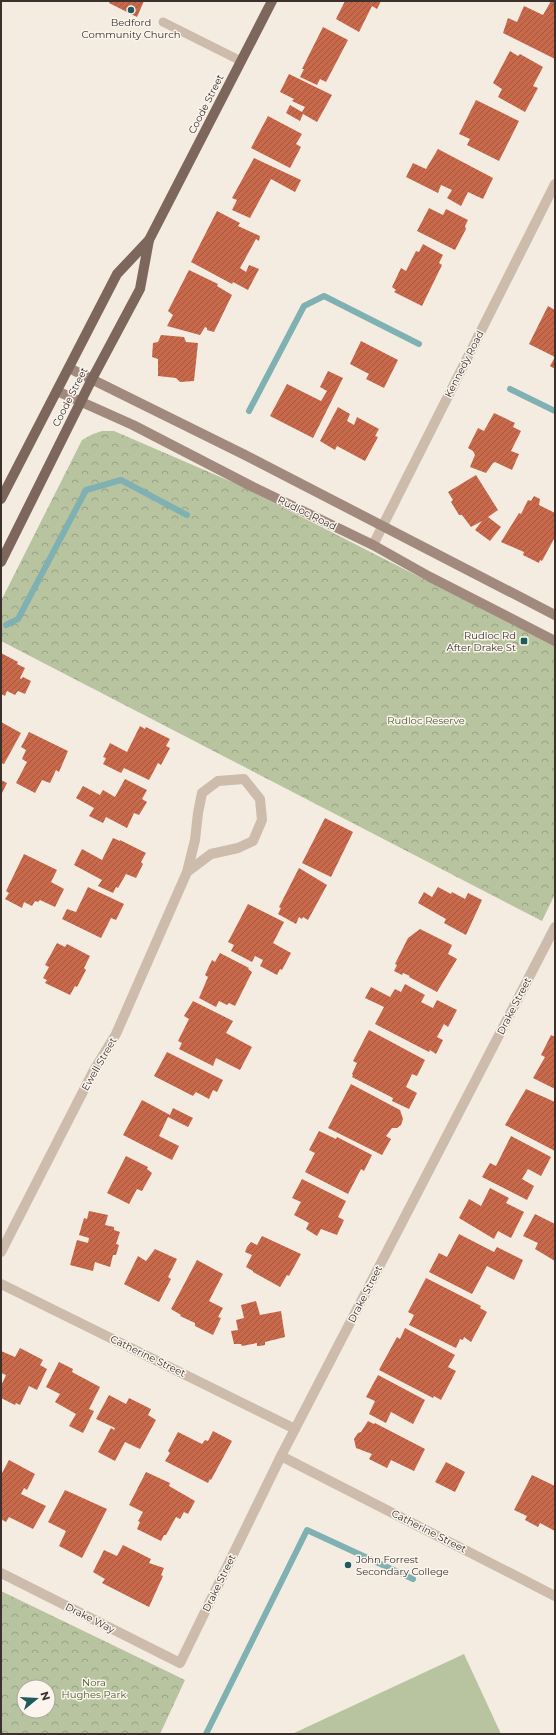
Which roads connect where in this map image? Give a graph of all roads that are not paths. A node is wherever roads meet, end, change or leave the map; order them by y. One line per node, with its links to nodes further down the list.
1 (272, 1): 3 (main road, Coode Street)
2 (163, 22): 3 (lane)
3 (241, 61): 5 (main road, Coode Street)
4 (555, 184): 11 (street, Kennedy Road)
5 (149, 240): 6 (main road, Coode Street); 7 (main road, Coode Street)
6 (69, 368): 7 (main road); 8 (main road, Coode Street)
7 (92, 379): 9 (main road, Coode Street); 11 (main road)
8 (57, 391): 9 (main road, Rudloc Road); 10 (main road, Coode Street)
9 (81, 402): 12 (main road, Rudloc Road); 13 (main road, Coode Street)
10 (1, 499)
11 (382, 526): 12 (street, Kennedy Road); 14 (main road)
12 (373, 545): 15 (main road, Rudloc Road)
13 (1, 562)
14 (555, 615)
15 (555, 641)
16 (187, 872): 16 (street, Ewell Street); 18 (street, Ewell Street)
17 (555, 927): 20 (street, Drake Street)
18 (1, 1252)
19 (1, 1284): 20 (street, Catherine Street)
20 (295, 1429): 21 (street, Drake Street)
21 (281, 1456): 23 (street, Catherine Street); 24 (street, Drake Street)
22 (1, 1573): 24 (street, Drake Way)
23 (555, 1596)
24 (180, 1663)

